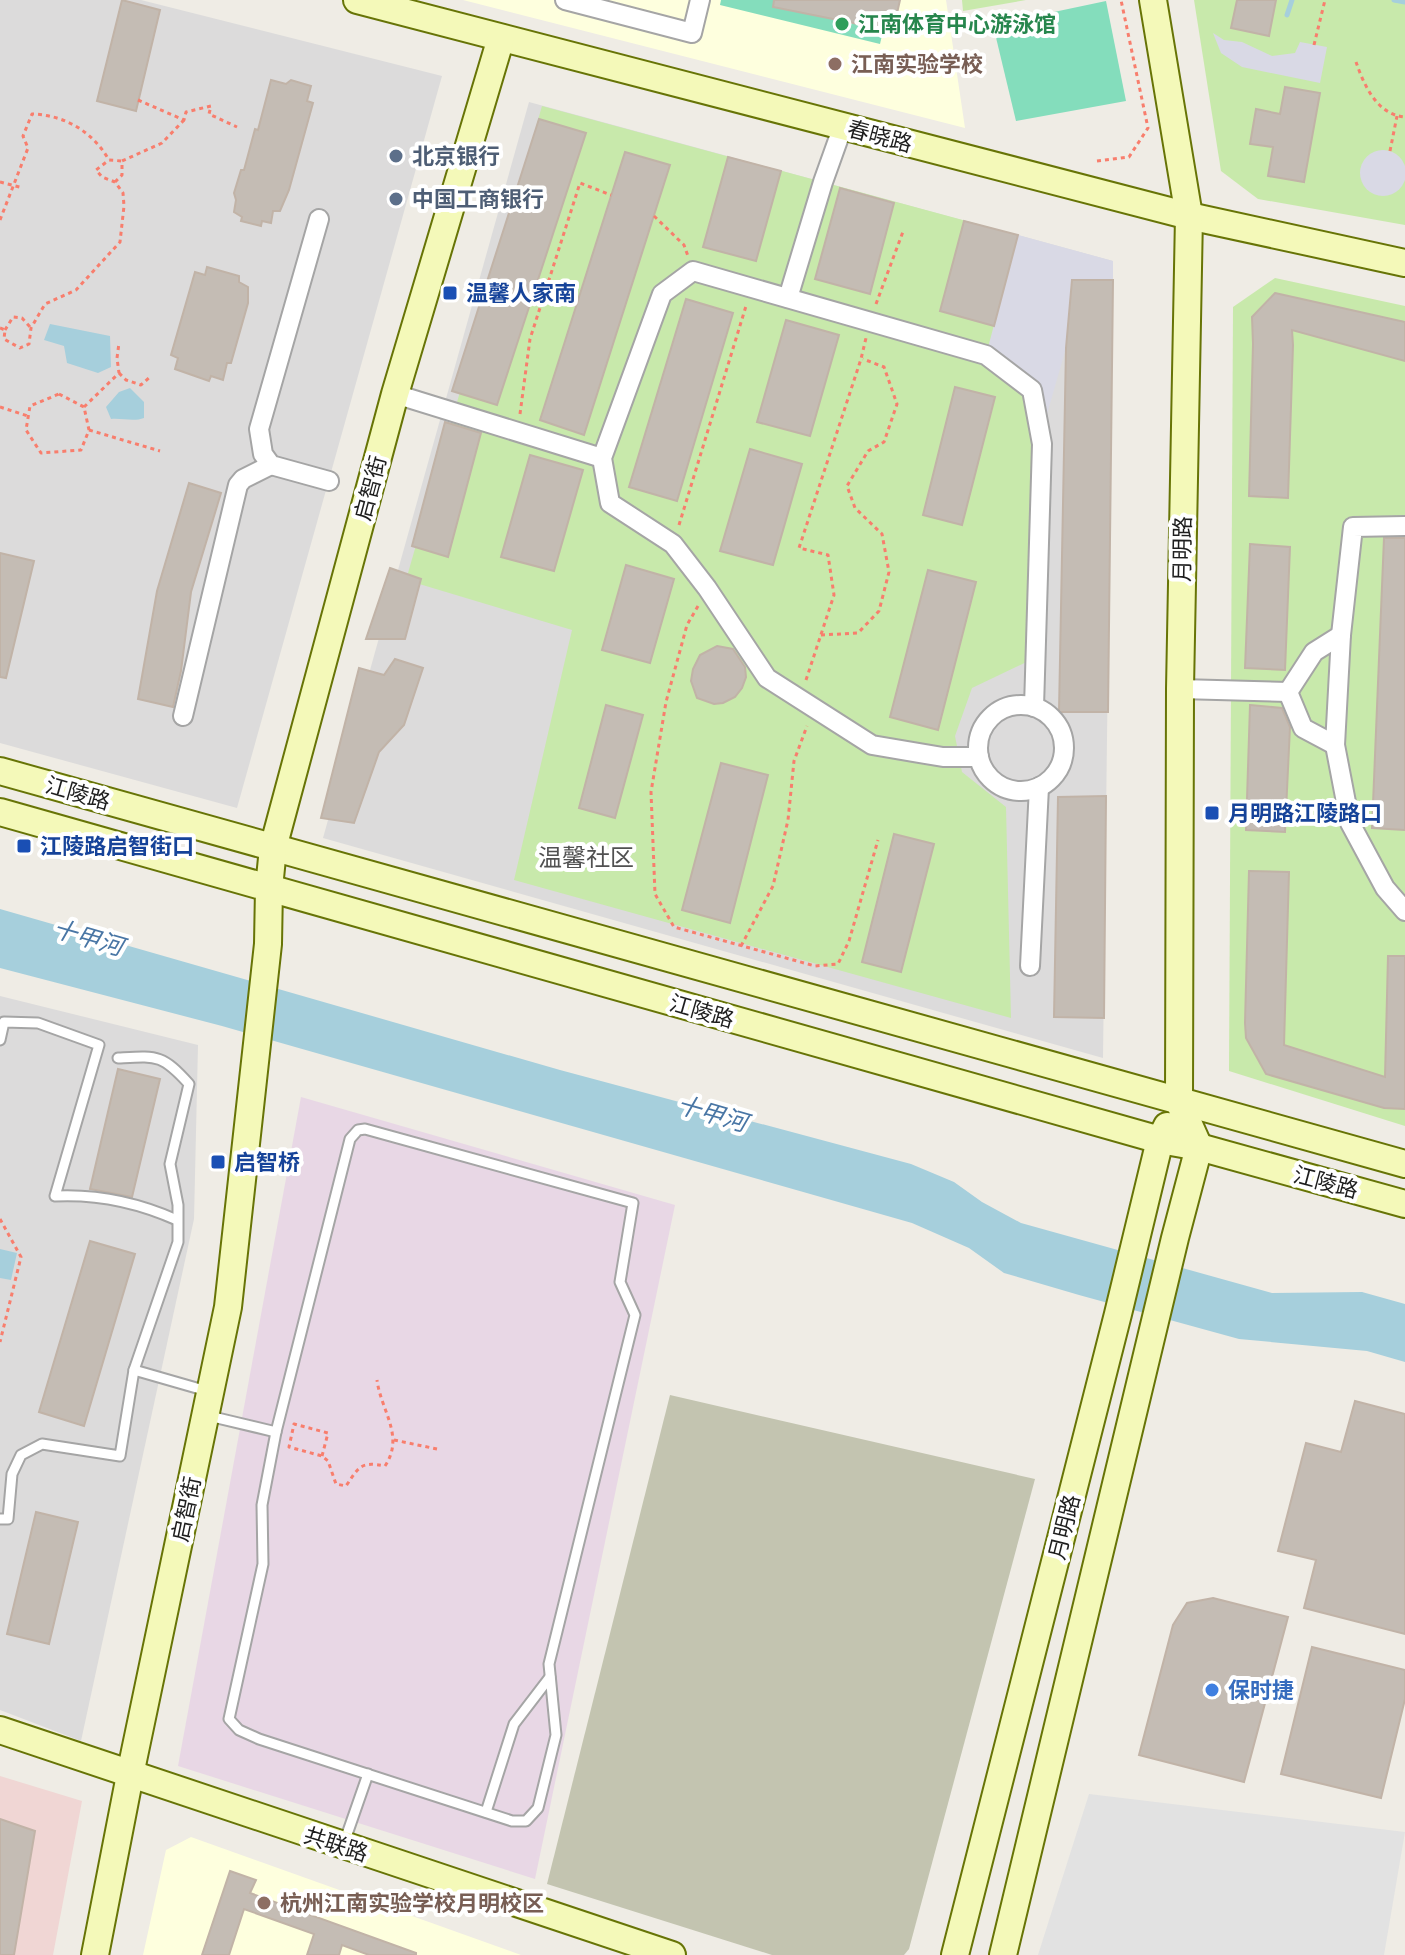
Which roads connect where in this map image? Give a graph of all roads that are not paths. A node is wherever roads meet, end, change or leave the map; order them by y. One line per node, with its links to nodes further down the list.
1 (357, 0): 5 (street, 春晓路)
2 (565, 0): 3 (street)
3 (700, 0)
4 (1153, 0): 7 (street, 月明路)
5 (501, 38): 6 (street, 春晓路); 11 (street, 启智街)
6 (843, 126): 7 (street, 春晓路); 10 (street)
7 (1189, 216): 9 (street, 春晓路); 17 (street, 月明路)
8 (319, 219): 13 (street)
9 (1405, 263)
10 (788, 298): 12 (street); 19 (street)
11 (395, 394): 12 (street); 26 (street, 启智街)
12 (602, 458): 22 (street)
13 (271, 465): 14 (street); 20 (street)
14 (329, 481)
15 (1405, 526): 16 (street)
16 (1341, 635): 18 (street); 21 (street)
17 (1180, 689): 18 (street); 32 (street, 月明路)
18 (1288, 692): 21 (street)
19 (1034, 707): 22 (street); 24 (street)
20 (183, 716)
21 (1335, 745): 28 (street)
22 (979, 757): 24 (street)
23 (0, 771): 26 (street, 江陵路)
24 (1039, 787): 29 (street)
25 (0, 812): 27 (street, 江陵路)
26 (273, 848): 27 (street, 启智街); 32 (street, 江陵路)
27 (269, 888): 33 (street, 江陵路); 39 (street, 启智街)
28 (1405, 911)
29 (1030, 966)
30 (0, 1040): 37 (lane)
31 (118, 1058): 37 (lane)
32 (1179, 1102): 33 (street, 月明路); 34 (street, 月明路); 35 (street, 江陵路)
33 (1160, 1140): 34 (street, 江陵路); 50 (street, 月明路)
34 (1199, 1147): 36 (street, 江陵路); 51 (street, 月明路)
35 (1405, 1164)
36 (1405, 1204)
37 (177, 1220): 38 (lane)
38 (134, 1370): 39 (lane); 41 (lane)
39 (208, 1404): 40 (lane); 45 (street, 启智街)
40 (276, 1432): 42 (lane); 44 (lane)
41 (0, 1519)
42 (550, 1677): 46 (lane); 46 (lane)
43 (0, 1730): 45 (street, 共联路)
44 (368, 1774): 46 (lane); 47 (lane)
45 (130, 1775): 47 (street, 共联路); 48 (street, 启智街)
46 (486, 1812)
47 (343, 1846): 49 (street, 共联路)
48 (95, 1955)
49 (672, 1955)
50 (955, 1955)
51 (1003, 1955)

